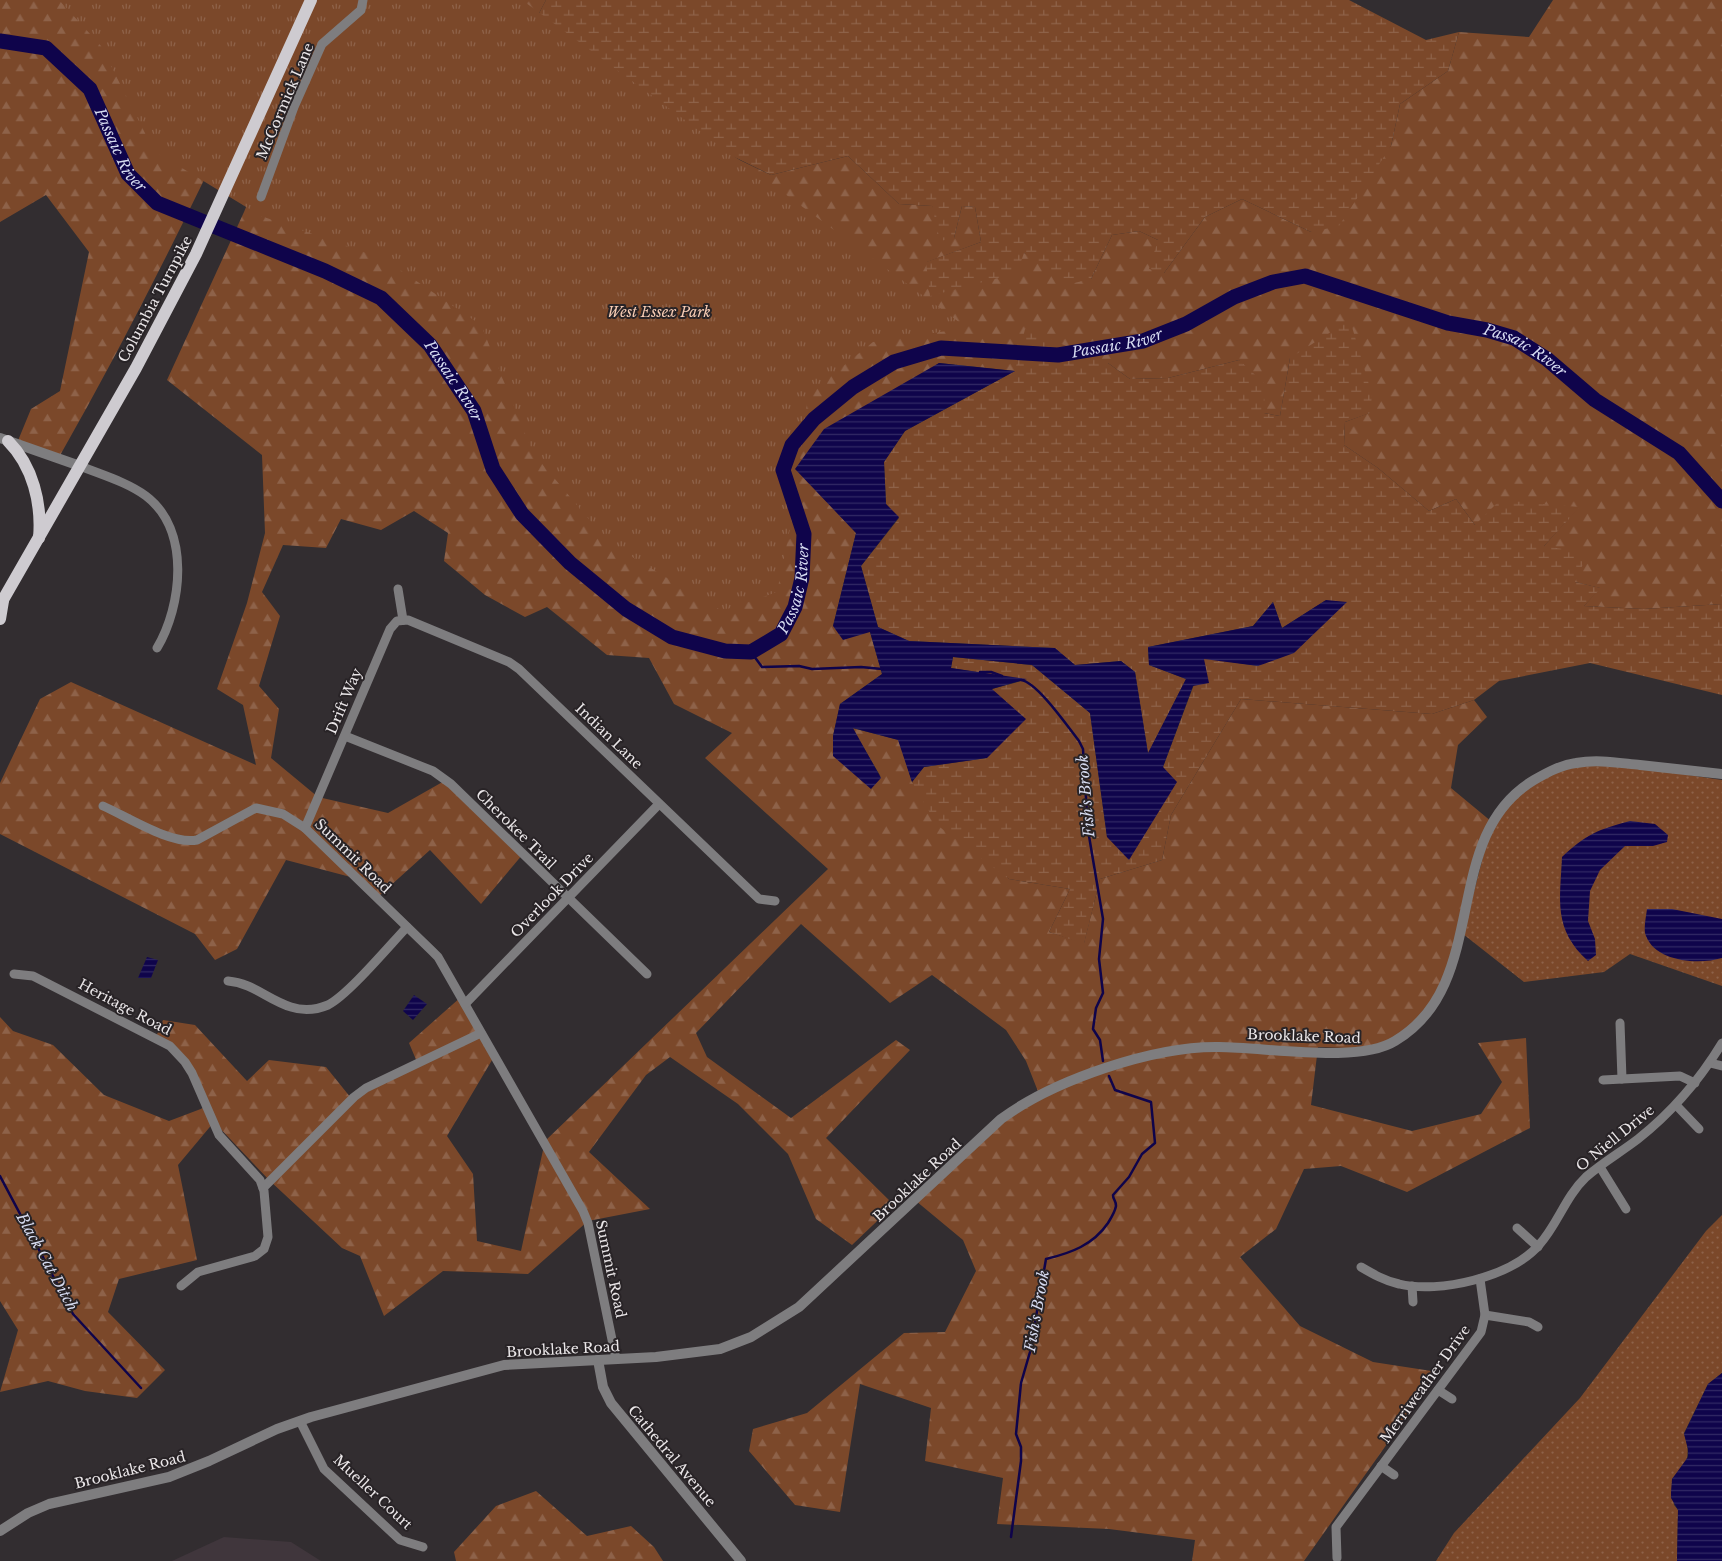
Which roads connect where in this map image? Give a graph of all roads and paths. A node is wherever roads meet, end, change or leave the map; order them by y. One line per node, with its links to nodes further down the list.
1 (311, 0): 5 (main road, Columbia Turnpike)
2 (363, 0): 3 (street, McCormick Lane)
3 (261, 197)
4 (4, 439): 5 (street); 6 (main road)
5 (80, 466): 6 (main road, Columbia Turnpike); 11 (street)
6 (38, 539): 8 (main road, Columbia Turnpike)
7 (398, 589): 10 (street)
8 (2, 603): 9 (main road, Columbia Turnpike)
9 (0, 619)
10 (403, 620): 12 (street, Drift Way); 14 (street, Indian Lane)
11 (157, 648)
12 (345, 736): 16 (street, Drift Way); 17 (street, Cherokee Trail)
13 (1722, 774): 46 (street, Brooklake Road)
14 (660, 804): 17 (street, Overlook Drive); 18 (street, Indian Lane)
15 (103, 806): 16 (street, Summit Road)
16 (305, 828): 19 (street, Summit Road)
17 (568, 899): 21 (street, Cherokee Trail); 23 (street, Overlook Drive)
18 (775, 901)
19 (407, 927): 22 (street); 23 (street, Summit Road)
20 (14, 974): 35 (street, Heritage Road)
21 (646, 974)
22 (228, 981)
23 (465, 1004): 25 (street, Summit Road)
24 (1620, 1023): 29 (street)
25 (481, 1033): 35 (street); 46 (street, Summit Road)
26 (1722, 1043): 27 (street, O Niell Drive)
27 (1710, 1063): 28 (street); 31 (street, O Niell Drive)
28 (1722, 1066)
29 (1622, 1079): 30 (street); 31 (street)
30 (1603, 1080)
31 (1695, 1084): 32 (street, O Niell Drive)
32 (1676, 1105): 33 (street); 34 (street, O Niell Drive)
33 (1699, 1129)
34 (1600, 1167): 36 (street); 38 (street, O Niell Drive)
35 (263, 1188): 41 (street, Heritage Road)
36 (1626, 1209)
37 (1517, 1228): 38 (street)
38 (1538, 1247): 40 (street, O Niell Drive)
39 (1361, 1268): 42 (street, O Niell Drive)
40 (1480, 1279): 42 (street, O Niell Drive); 44 (street)
41 (181, 1286)
42 (1412, 1286): 43 (street)
43 (1413, 1302)
44 (1485, 1315): 45 (street); 48 (street, Merriweather Drive)
45 (1538, 1327)
46 (616, 1359): 47 (street, Brooklake Road)
47 (598, 1360): 50 (street, Brooklake Road); 56 (street, Cathedral Avenue)
48 (1438, 1390): 49 (street); 51 (street, Merriweather Drive)
49 (1452, 1399)
50 (300, 1421): 53 (street, Brooklake Road); 54 (street, Mueller Court)
51 (1381, 1466): 52 (street); 55 (street, Merriweather Drive)
52 (1394, 1475)
53 (0, 1531)
54 (423, 1547)
55 (1338, 1558)
56 (741, 1561)

